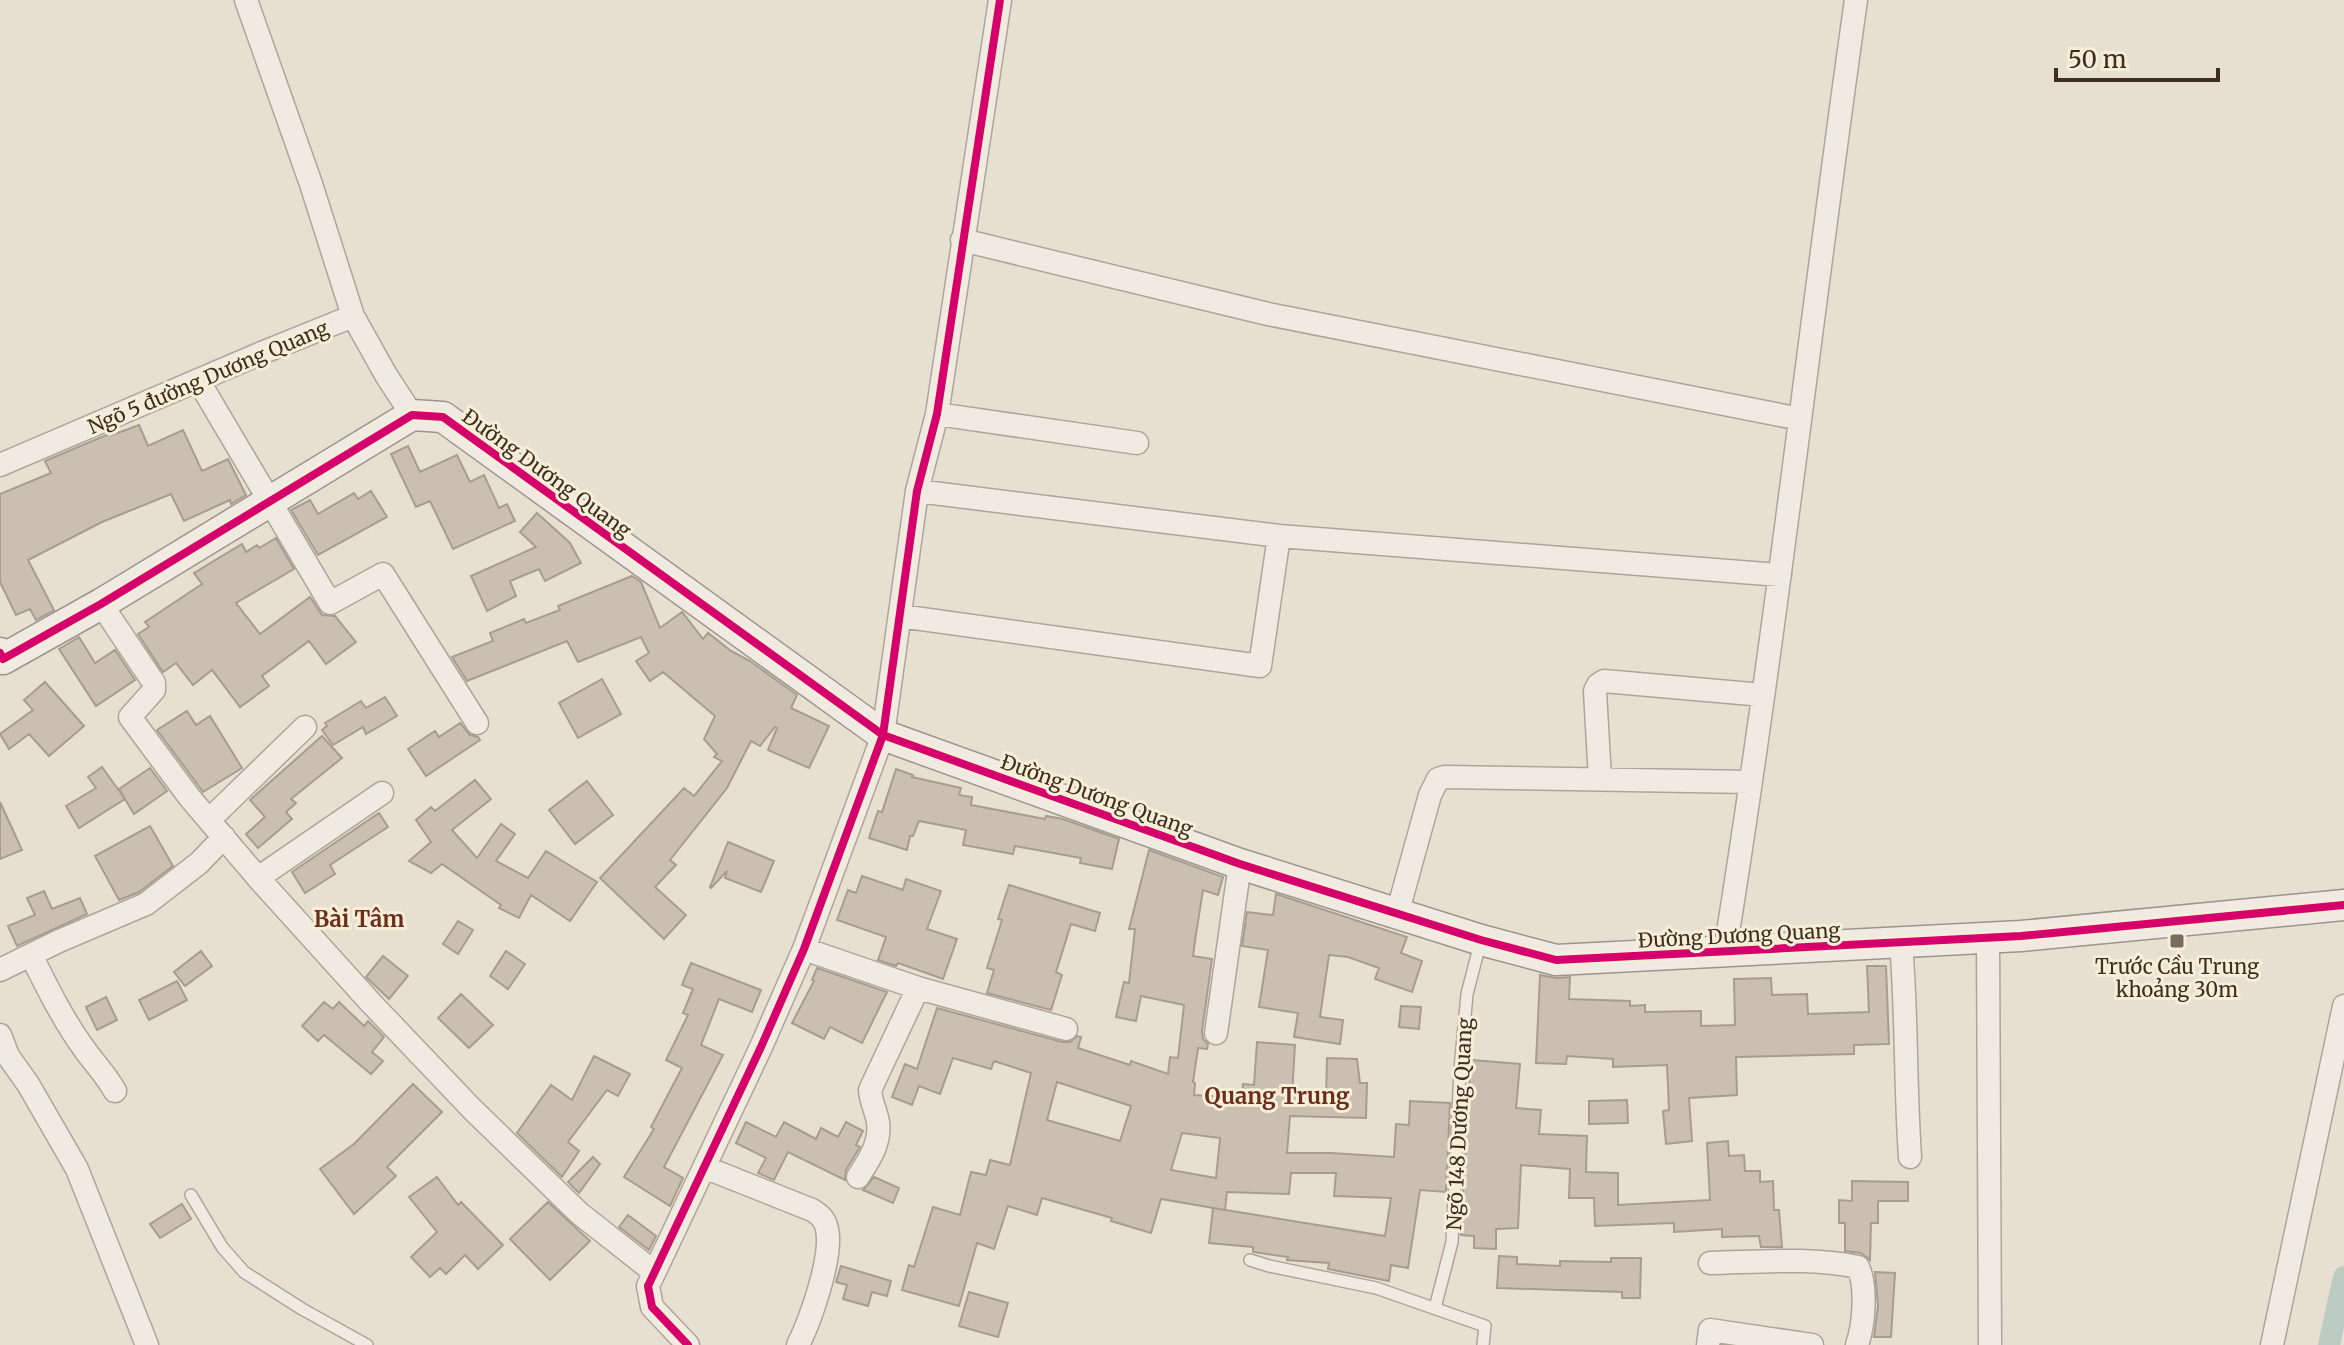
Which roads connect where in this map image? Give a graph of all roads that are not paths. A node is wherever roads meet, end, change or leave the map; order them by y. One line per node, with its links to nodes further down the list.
1 (246, 0): 5 (street)
2 (1000, 0): 4 (street)
3 (1856, 0): 9 (street)
4 (962, 240): 7 (street); 9 (street)
5 (353, 316): 6 (street, Ngõ 5 đường Dương Quang); 8 (street, Ngõ 5 đường Dương Quang)
6 (198, 380): 11 (street, Ngõ 5 đường Dương Quang); 13 (street)
7 (937, 414): 10 (street); 12 (street)
8 (412, 415): 13 (street); 22 (street, Đường Dương Quang)
9 (1800, 419): 15 (street)
10 (1137, 443)
11 (0, 465)
12 (917, 491): 14 (street); 17 (street)
13 (270, 502): 16 (street); 20 (street)
14 (1279, 536): 15 (street); 17 (street)
15 (1780, 575): 19 (street)
16 (101, 604): 18 (street); 26 (street)
17 (900, 616): 22 (street)
18 (0, 653)
19 (1763, 695): 23 (street); 24 (street)
20 (477, 723)
21 (305, 727): 26 (street)
22 (883, 735): 27 (street, Đường Dương Quang); 34 (street)
23 (1600, 779): 24 (street); 30 (street)
24 (1750, 782): 35 (street)
25 (382, 793): 28 (street)
26 (216, 828): 28 (street); 36 (street)
27 (1240, 864): 30 (street, Đường Dương Quang); 41 (street)
28 (258, 878): 50 (street)
29 (2344, 905): 31 (street, Đường Dương Quang)
30 (1397, 914): 32 (street, Đường Dương Quang)
31 (1988, 938): 33 (street, Đường Dương Quang); 60 (street)
32 (1481, 940): 35 (street, Đường Dương Quang); 51 (lane, Ngõ 148 Dương Quang)
33 (1901, 943): 35 (street, Đường Dương Quang); 44 (street)
34 (804, 949): 38 (street); 45 (street)
35 (1725, 951)
36 (31, 955): 37 (street); 43 (street)
37 (0, 970)
38 (918, 988): 40 (street); 46 (street)
39 (2344, 1006): 61 (street)
40 (1066, 1029)
41 (1216, 1033)
42 (0, 1035): 52 (street)
43 (115, 1091)
44 (1910, 1157)
45 (704, 1167): 50 (street); 55 (street)
46 (858, 1177)
47 (191, 1195): 53 (lane)
48 (1250, 1260): 51 (lane)
49 (1710, 1263): 59 (street)
50 (654, 1272): 54 (street)
51 (1435, 1308): 56 (lane)
52 (147, 1345)
53 (367, 1345)
54 (688, 1345)
55 (798, 1345)
56 (1483, 1345)
57 (1708, 1345): 58 (street)
58 (1812, 1345)
59 (1857, 1345)
60 (1990, 1345)
61 (2272, 1345)

